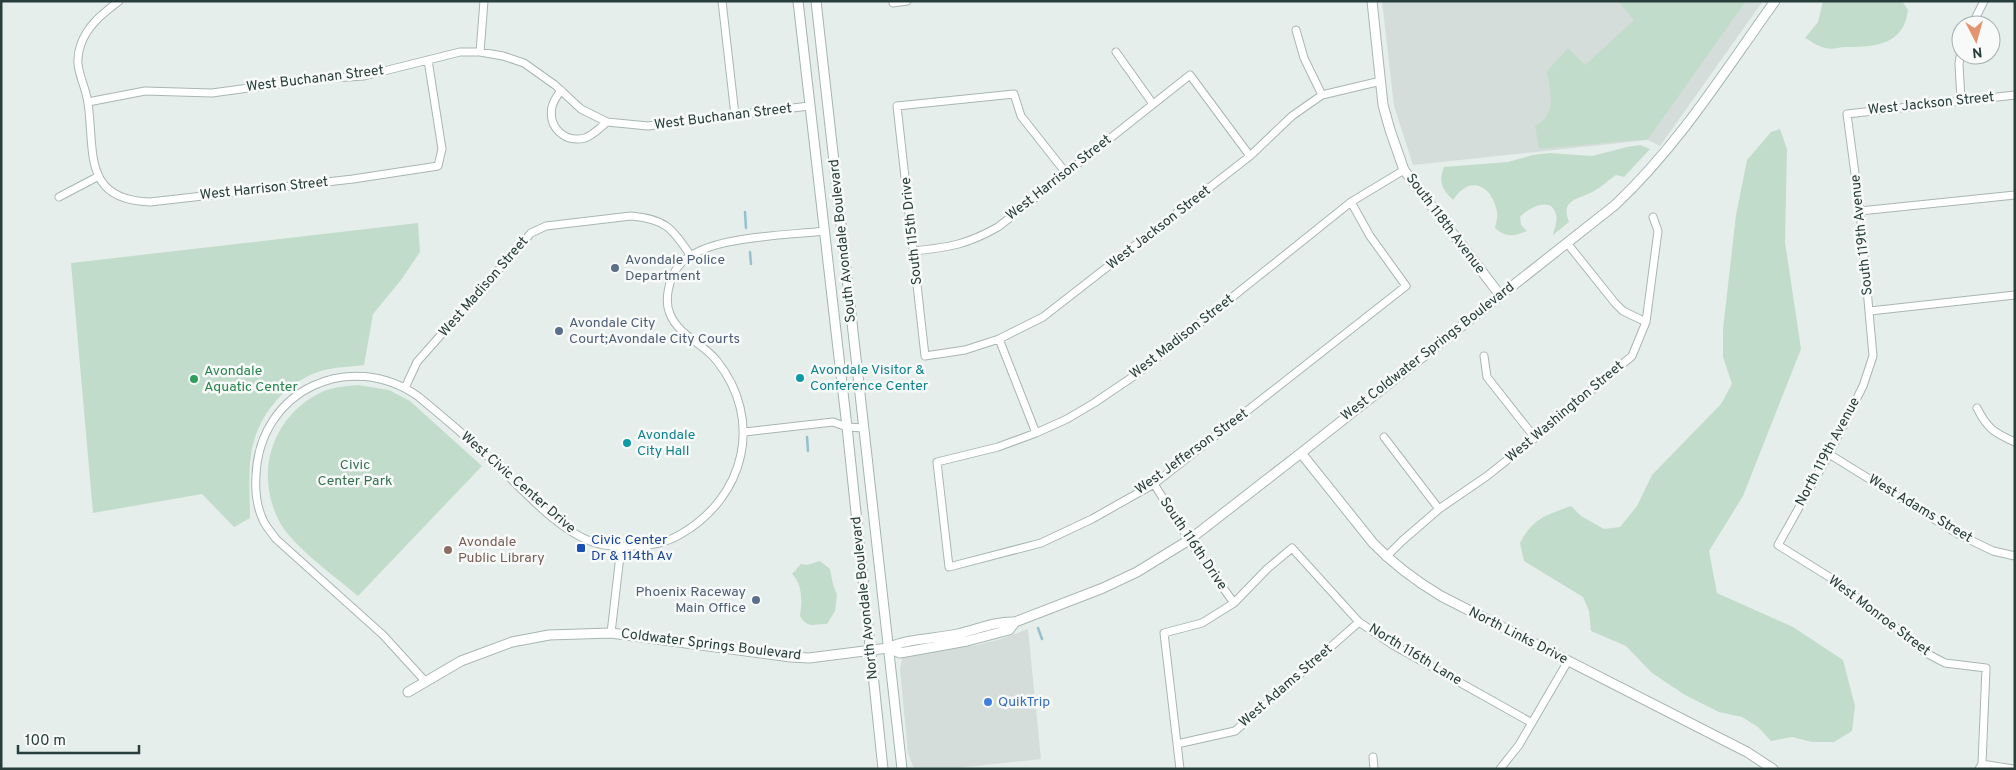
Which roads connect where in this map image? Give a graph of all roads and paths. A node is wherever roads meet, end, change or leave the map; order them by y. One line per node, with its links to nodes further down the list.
1 (119, 1): 22 (street)
2 (484, 1): 13 (street)
3 (722, 1): 26 (street)
4 (798, 1): 24 (street, South Avondale Boulevard)
5 (816, 1): 37 (street, South Avondale Boulevard)
6 (907, 1): 10 (street)
7 (1372, 1): 17 (street, South 118th Avenue)
8 (1775, 1): 39 (street, West Coldwater Springs Boulevard)
9 (1984, 1): 11 (street)
10 (893, 2)
11 (1977, 15)
12 (1296, 30): 19 (street)
13 (480, 52): 15 (street, West Buchanan Street); 18 (street, West Buchanan Street)
14 (1116, 52): 23 (street)
15 (428, 60): 22 (street, West Buchanan Street); 31 (street, West Harrison Street)
16 (1959, 65): 21 (street)
17 (1381, 81): 19 (street, West Jackson Street); 29 (street, South 118th Avenue)
18 (561, 90): 27 (street, West Buchanan Street); 27 (street)
19 (1322, 95): 28 (street, West Jackson Street)
20 (2015, 95): 21 (street, West Jackson Street)
21 (1961, 100): 25 (street, West Jackson Street)
22 (88, 102): 31 (street)
23 (1153, 104): 28 (street, West Harrison Street); 30 (street, West Harrison Street)
24 (809, 106): 26 (street, West Buchanan Street); 38 (street, South Avondale Boulevard)
25 (1847, 114): 35 (street, South 119th Avenue)
26 (735, 115): 27 (street, West Buchanan Street)
27 (607, 122)
28 (1250, 156): 46 (street, West Jackson Street)
29 (1404, 170): 34 (street, West Madison Street); 42 (street, South 118th Avenue)
30 (1066, 173): 40 (street, West Harrison Street); 40 (street, South 115th Drive)
31 (99, 176): 33 (street)
32 (2015, 195): 35 (street)
33 (59, 197)
34 (1351, 202): 55 (street, West Madison Street); 62 (street, West Jefferson Street)
35 (1860, 211): 44 (street, South 119th Avenue)
36 (1653, 217): 45 (street, West Washington Street)
37 (841, 230): 38 (street); 53 (street, South Avondale Boulevard)
38 (824, 232): 41 (street, West Civic Center Drive); 52 (street, South Avondale Boulevard)
39 (1567, 243): 42 (street, West Coldwater Springs Boulevard); 45 (street)
40 (914, 251): 47 (street, South 115th Drive)
41 (690, 255): 50 (street, West Madison Street); 54 (street, West Civic Center Drive)
42 (1500, 295): 59 (street, West Coldwater Springs Boulevard)
43 (2015, 295): 44 (street)
44 (1870, 311): 49 (street, South 119th Avenue)
45 (1646, 322): 57 (street, West Washington Street)
46 (999, 339): 47 (street, West Jackson Street); 55 (street)
47 (925, 356)
48 (1484, 356): 57 (street)
49 (1873, 356): 60 (street, North 119th Avenue)
50 (405, 388): 66 (street, West Civic Center Drive); 76 (street, West Civic Center Drive)
51 (1977, 408): 58 (street)
52 (847, 427): 53 (street); 54 (street); 74 (street, North Avondale Boulevard)
53 (864, 428): 61 (street, South Avondale Boulevard)
54 (745, 432): 66 (street, West Civic Center Drive)
55 (1036, 433): 69 (street, West Madison Street)
56 (1384, 437): 63 (street)
57 (1535, 438): 63 (street, West Washington Street)
58 (2015, 442)
59 (1302, 453): 64 (street, West Coldwater Springs Boulevard); 68 (street, North Links Drive)
60 (1829, 454): 65 (street, North 119th Avenue); 67 (street, West Adams Street)
61 (869, 481): 73 (street, North Avondale Boulevard)
62 (1154, 484): 64 (street, South 116th Drive); 69 (street, West Jefferson Street)
63 (1440, 509): 68 (street, West Washington Street)
64 (1189, 540): 70 (street, South 116th Drive); 73 (street, West Coldwater Springs Boulevard)
65 (1778, 545): 81 (street, West Monroe Street)
66 (621, 546): 72 (street)
67 (2015, 556)
68 (1386, 558): 75 (street, North Links Drive)
69 (949, 567)
70 (1234, 603): 71 (street, North 116th Lane); 79 (street)
71 (1360, 622): 78 (street, North 116th Lane); 79 (street, West Adams Street)
72 (611, 633): 74 (street, Coldwater Springs Boulevard); 76 (street)
73 (888, 648): 74 (street, West Coldwater Springs Boulevard); 83 (street, North Avondale Boulevard)
74 (870, 650): 82 (street, North Avondale Boulevard)
75 (1568, 661): 78 (street); 87 (street, North Links Drive)
76 (425, 681): 77 (street)
77 (408, 692)
78 (1532, 722): 86 (street)
79 (1177, 744): 84 (street)
80 (1373, 757): 85 (street)
81 (1980, 766): 88 (street)
82 (884, 769)
83 (902, 769)
84 (1180, 769)
85 (1374, 769)
86 (1500, 769)
87 (1774, 769)
88 (2013, 769)

